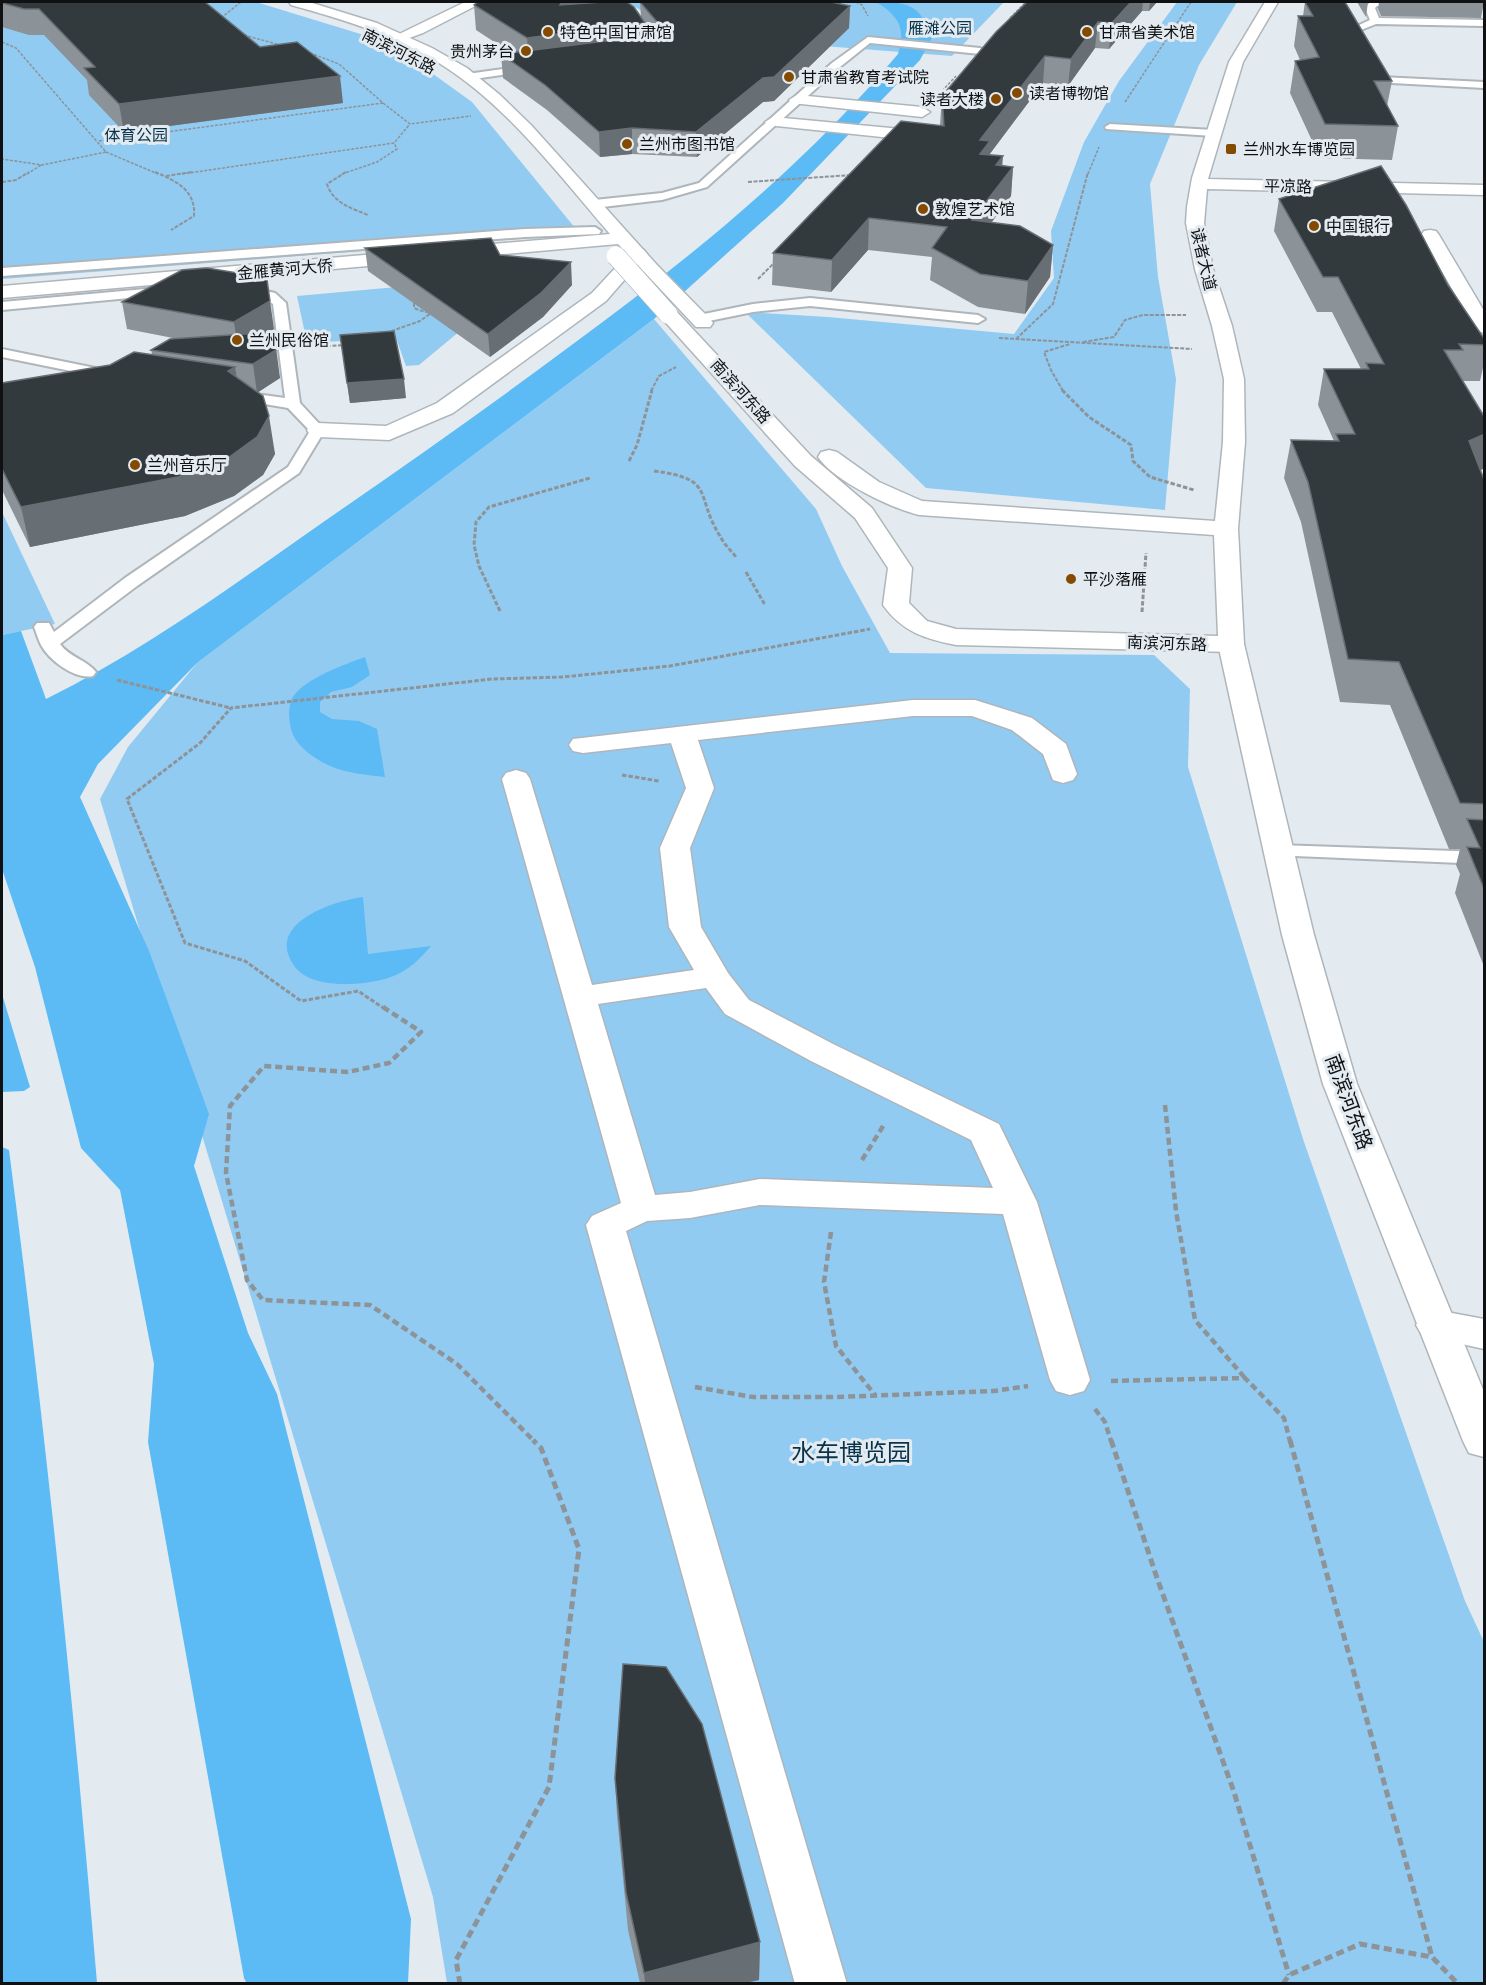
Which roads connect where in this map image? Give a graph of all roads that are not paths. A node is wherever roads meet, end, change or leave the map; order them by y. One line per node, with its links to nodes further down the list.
1 (476, 2): 7 (main road)
2 (1271, 2): 17 (main road, 读者大道)
3 (1425, 2): 5 (lane)
4 (289, 3): 7 (main road, 南滨河东路); 18 (main road, 南滨河东路)
5 (1375, 21): 6 (lane); 11 (lane)
6 (1485, 23)
7 (398, 38): 10 (main road, 南滨河东路)
8 (980, 51): 12 (lane)
9 (538, 68): 10 (lane)
10 (467, 76): 21 (main road, 南滨河东路)
11 (1485, 85)
12 (797, 100): 13 (main road); 14 (lane)
13 (922, 112)
14 (773, 122): 16 (main road); 21 (lane)
15 (1110, 127): 17 (lane)
16 (901, 134)
17 (1213, 134): 19 (main road, 读者大道)
18 (510, 136)
19 (1199, 184): 20 (main road, 平凉路); 40 (main road, 读者大道)
20 (1485, 190)
21 (594, 204): 23 (main road, 南滨河东路)
22 (580, 214): 23 (main road, 南滨河东路)
23 (610, 235): 25 (main road); 26 (main road, 南滨河东路); 27 (lane); 31 (main road, 南滨河东路, bridge)
24 (1430, 235): 33 (main road)
25 (423, 252): 28 (main road, 金雁黄河大侨); 29 (main road, 金雁黄河大侨)
26 (638, 254): 31 (main road, 南滨河东路); 38 (main road)
27 (2, 272)
28 (2, 282)
29 (2, 292)
30 (2, 306): 37 (lane)
31 (686, 315): 32 (lane); 43 (main road, 南滨河东路)
32 (978, 319)
33 (1485, 327)
34 (2, 353): 35 (lane)
35 (131, 379)
36 (222, 394): 37 (lane)
37 (293, 404): 38 (lane)
38 (318, 430): 42 (lane)
39 (813, 439): 40 (main road)
40 (1226, 528): 43 (main road, 南滨河东路)
41 (43, 627): 42 (lane)
42 (49, 644): 44 (lane)
43 (1231, 644): 49 (main road, 南滨河东路)
44 (87, 672)
45 (682, 734): 46 (main road); 47 (main road); 51 (main road)
46 (583, 745)
47 (1063, 774)
48 (516, 779): 52 (main road)
49 (1278, 851): 50 (lane); 55 (main road, 南滨河东路)
50 (1485, 858)
51 (714, 977): 52 (main road); 53 (main road)
52 (579, 997): 54 (main road)
53 (1018, 1202): 54 (main road); 57 (main road)
54 (641, 1209): 59 (main road)
55 (1436, 1325): 56 (main road); 58 (main road, 南滨河东路)
56 (1485, 1334)
57 (1070, 1380)
58 (1485, 1442)
59 (821, 1983)

